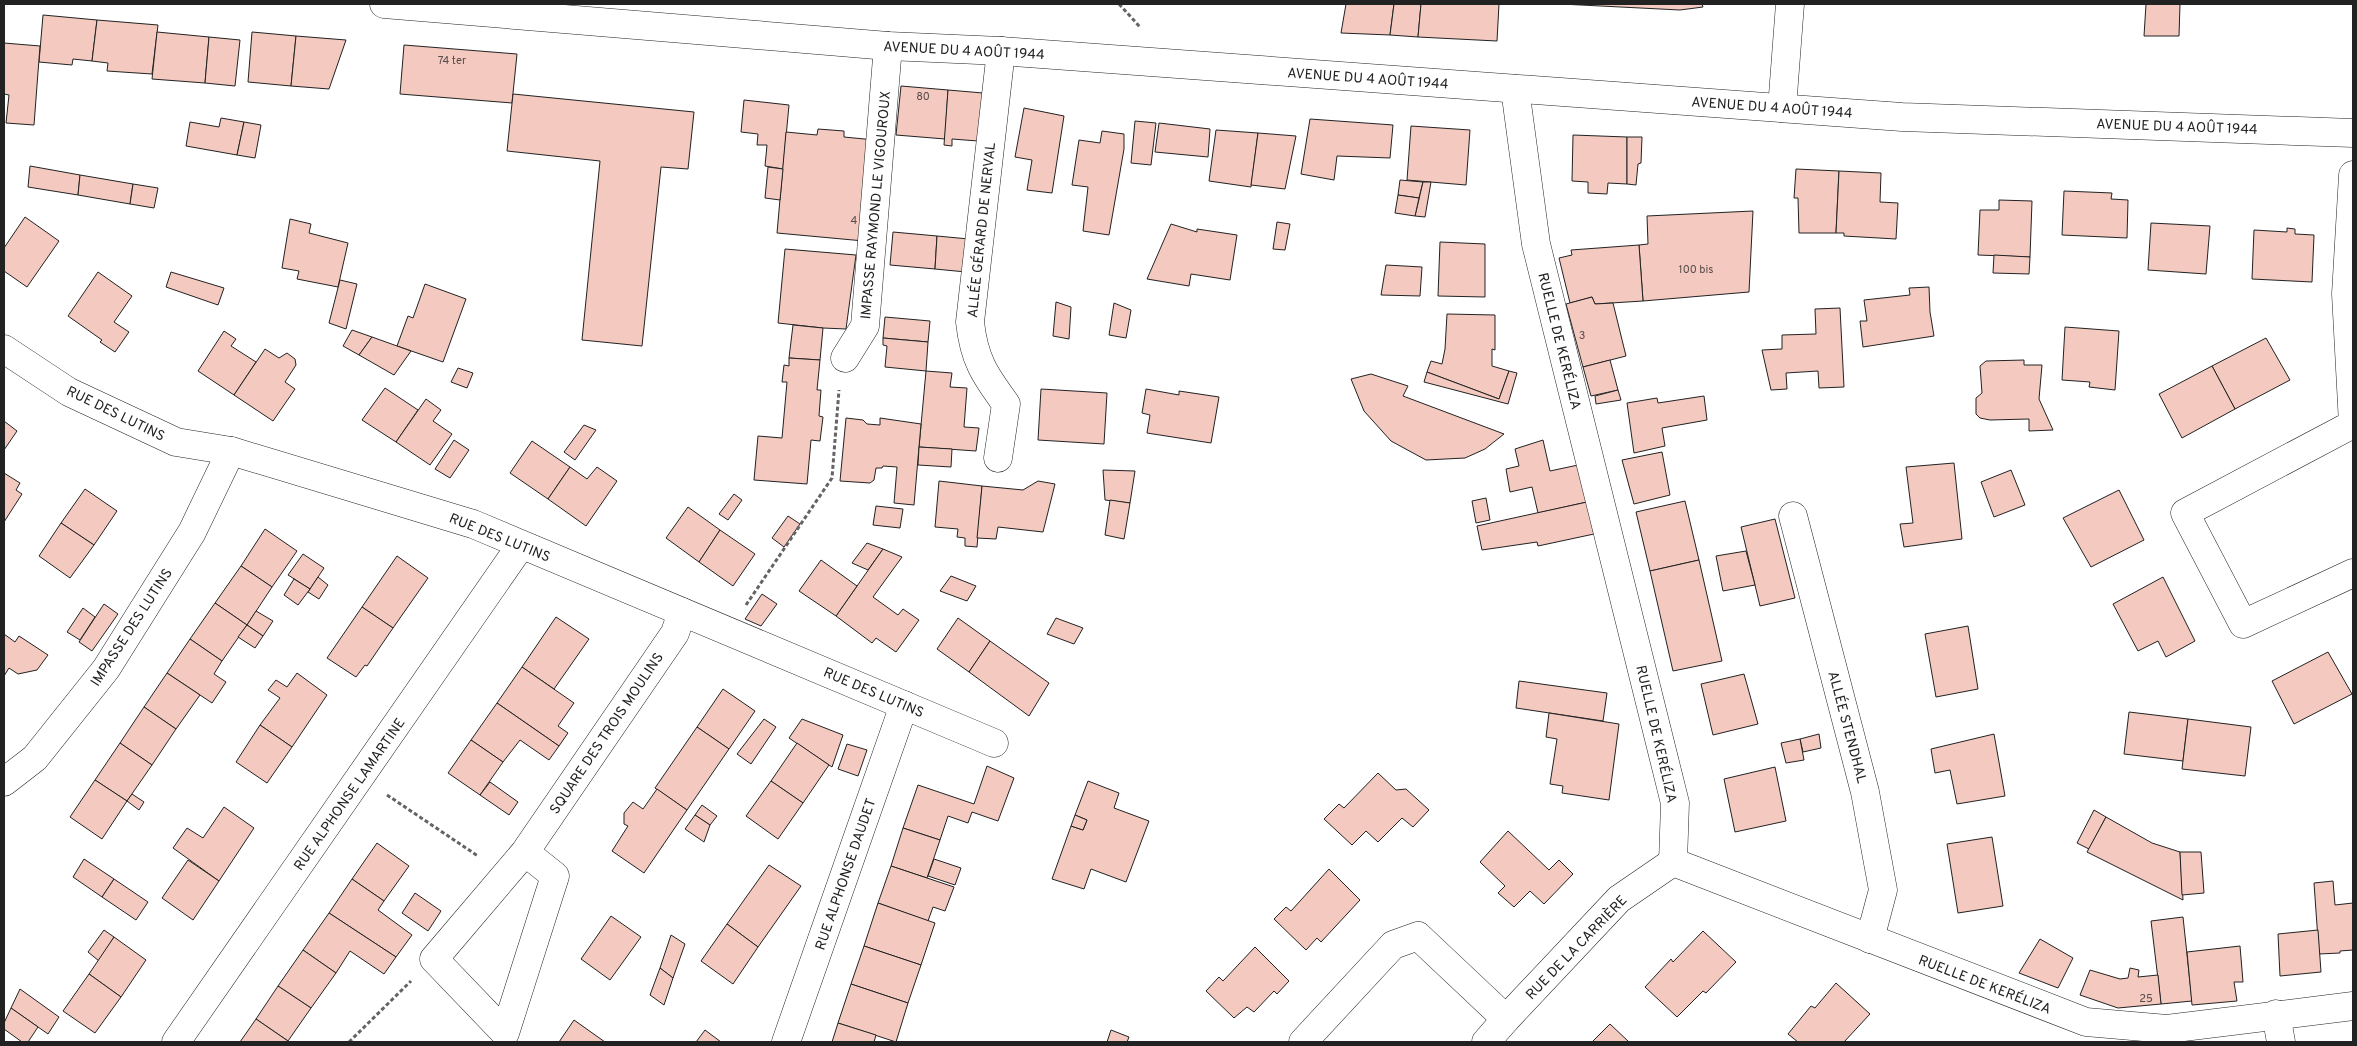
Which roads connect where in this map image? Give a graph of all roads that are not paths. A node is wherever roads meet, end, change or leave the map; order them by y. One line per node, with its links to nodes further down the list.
1 (384, 4): 3 (street, AVENUE DU 4 AOÛT 1944)
2 (1790, 4): 6 (street)
3 (888, 46): 4 (street, AVENUE DU 4 AOÛT 1944); 10 (street, IMPASSE RAYMOND LE VIGOUROUX)
4 (1001, 51): 5 (street, AVENUE DU 4 AOÛT 1944); 13 (street, ALLÉE GÉRARD DE NERVAL)
5 (1515, 89): 6 (street, AVENUE DU 4 AOÛT 1944); 22 (street, RUELLE DE KERÉLIZA)
6 (1782, 108): 7 (street, AVENUE DU 4 AOÛT 1944)
7 (2353, 133)
8 (2353, 175): 11 (street)
9 (4, 349): 12 (street, RUE DES LUTINS)
10 (846, 358)
11 (2353, 424): 16 (street)
12 (231, 451): 15 (street, RUE DES LUTINS); 20 (street, IMPASSE DES LUTINS)
13 (998, 458)
14 (1793, 516): 23 (street, ALLÉE STENDHAL)
15 (521, 545): 17 (street, RUE DES LUTINS); 27 (street, RUE ALPHONSE LAMARTINE)
16 (2353, 573)
17 (682, 612): 18 (street, RUE DES LUTINS); 21 (street, SQUARE DES TROIS MOULINS)
18 (904, 705): 19 (street, RUE DES LUTINS); 28 (street, RUE ALPHONSE DAUDET)
19 (994, 743)
20 (4, 782)
21 (525, 852): 21 (street, SQUARE DES TROIS MOULINS)
22 (1673, 862): 23 (street, RUELLE DE KERÉLIZA); 26 (street, RUE DE LA CARRIÈRE)
23 (1870, 939): 25 (street, RUELLE DE KERÉLIZA)
24 (2353, 1006): 25 (street, RUELLE DE KERÉLIZA)
25 (2276, 1014): 31 (street)
26 (1506, 1019): 29 (street); 30 (street, RUE DE LA CARRIÈRE)
27 (176, 1042)
28 (786, 1042)
29 (1303, 1042)
30 (1486, 1042)
31 (2281, 1042)

